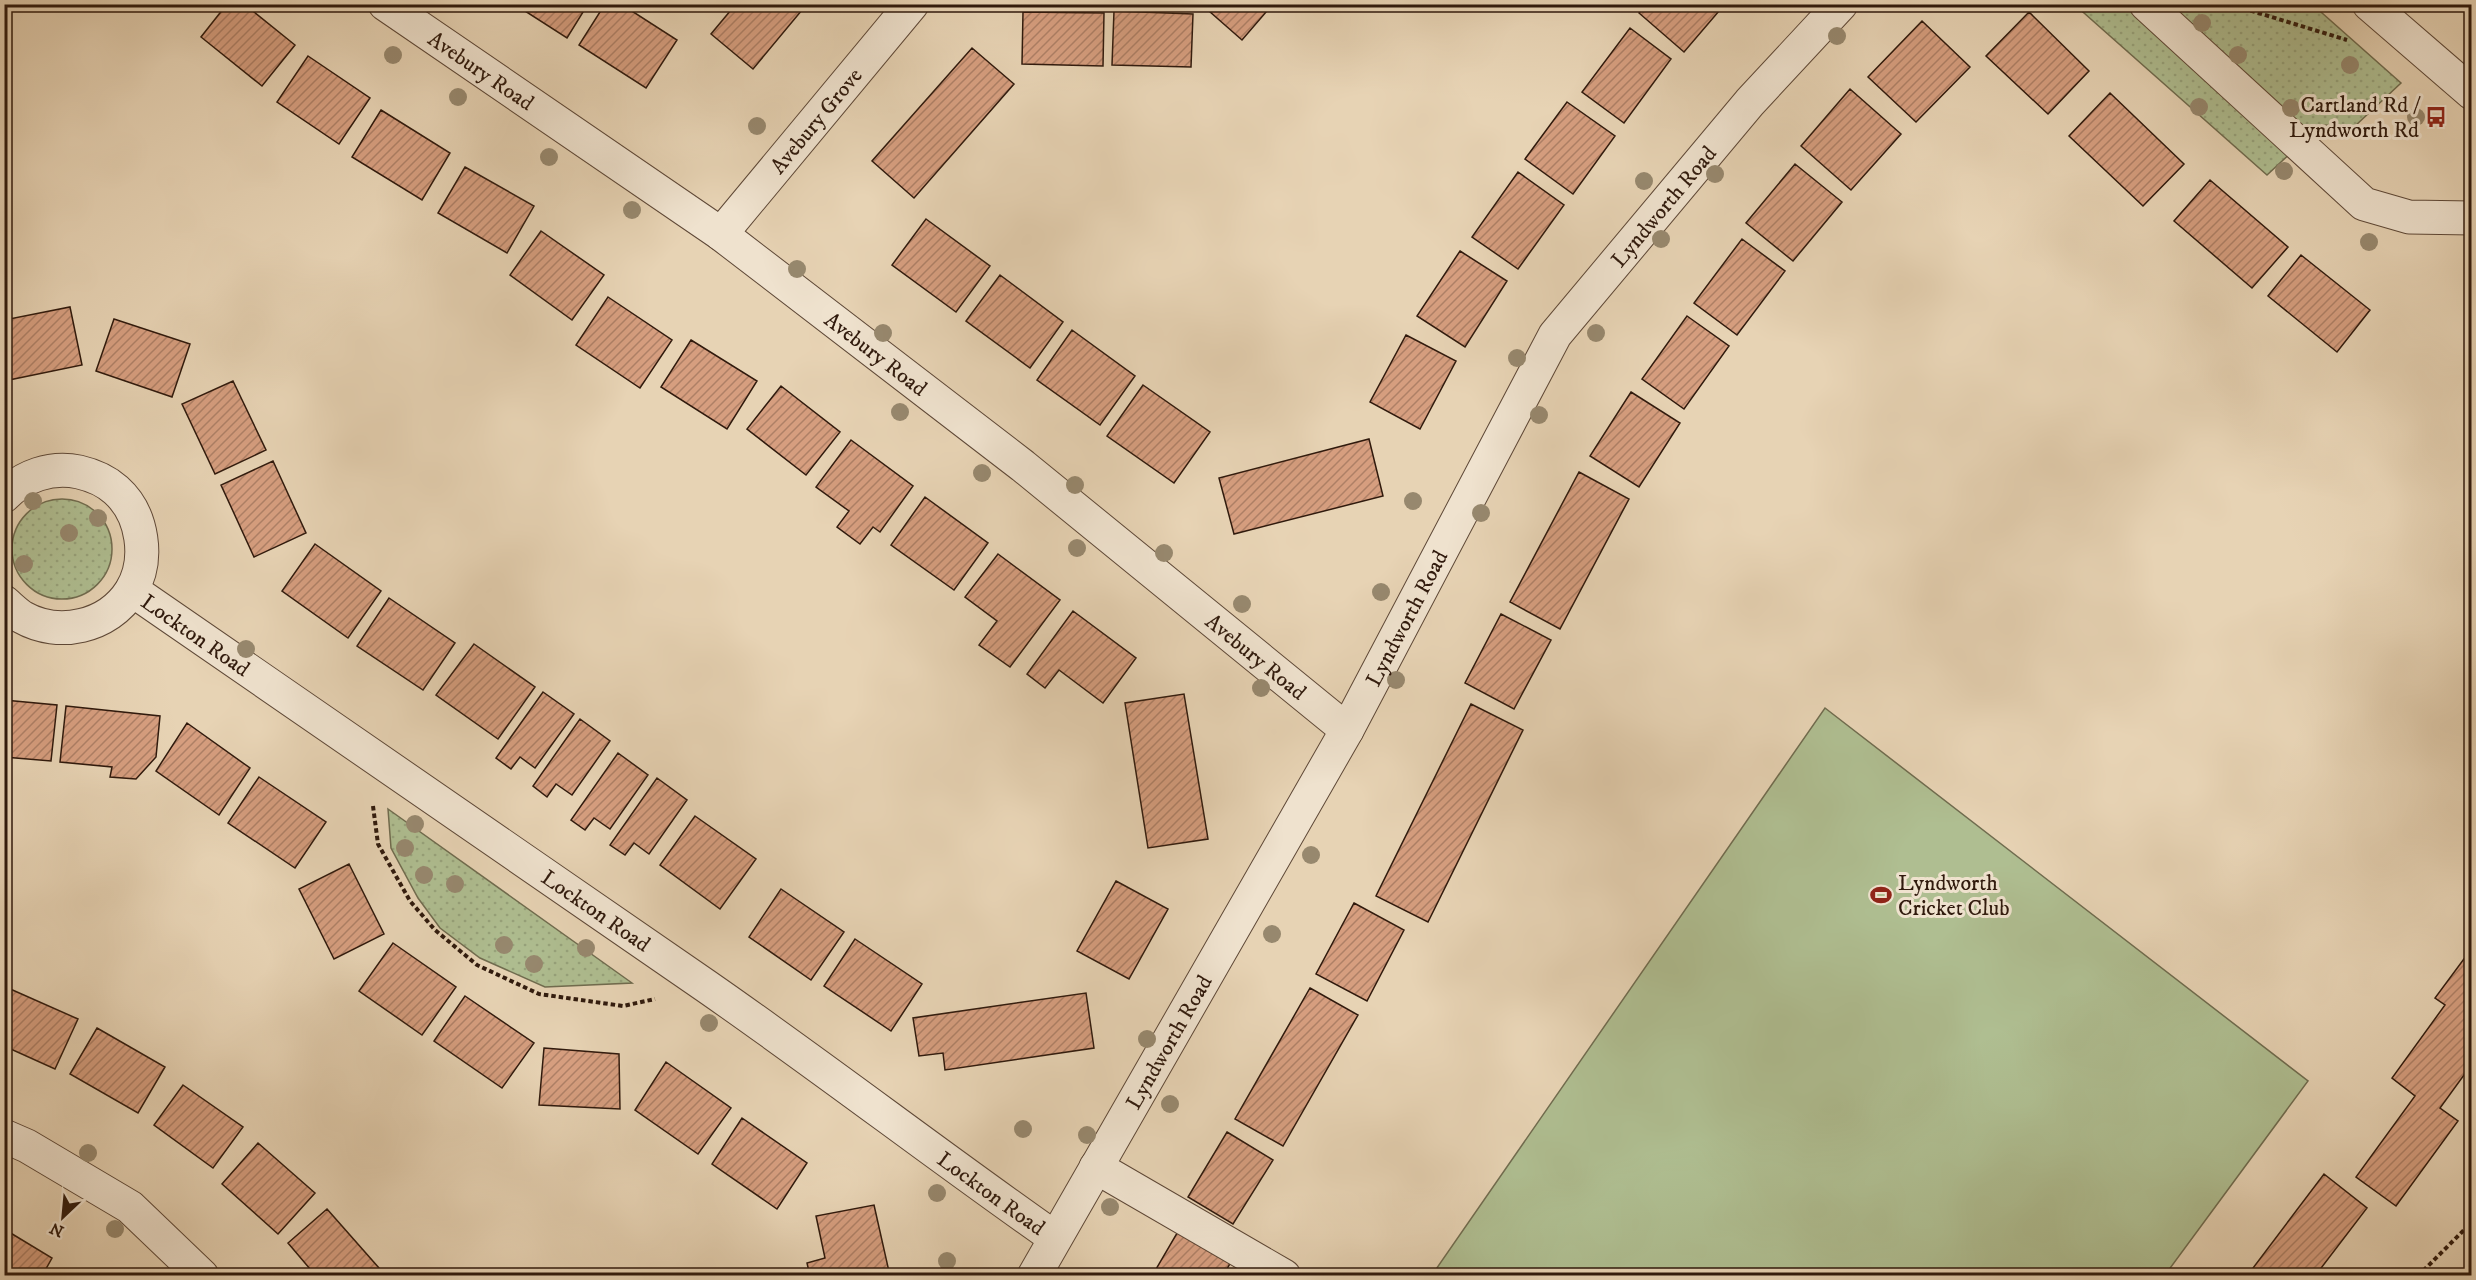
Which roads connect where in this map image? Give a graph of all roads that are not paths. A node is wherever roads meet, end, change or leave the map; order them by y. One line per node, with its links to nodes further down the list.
1 (385, 4): 8 (street, Avebury Road)
2 (912, 4): 8 (street, Avebury Grove)
3 (1841, 4): 12 (street, Lyndworth Road)
4 (2146, 4): 7 (street)
5 (2369, 4): 6 (street)
6 (2472, 93)
7 (2472, 218)
8 (722, 234): 12 (street, Avebury Road)
9 (4, 496): 10 (street, Lockton Road)
10 (132, 590): 11 (street, Lockton Road); 15 (street, Lockton Road)
11 (4, 602)
12 (1347, 730): 14 (street, Lyndworth Road)
13 (4, 1136): 16 (street)
14 (1096, 1167): 15 (street, Lyndworth Road); 18 (street)
15 (1055, 1238): 17 (street, Lyndworth Road)
16 (202, 1275)
17 (1034, 1275)
18 (1284, 1275)

